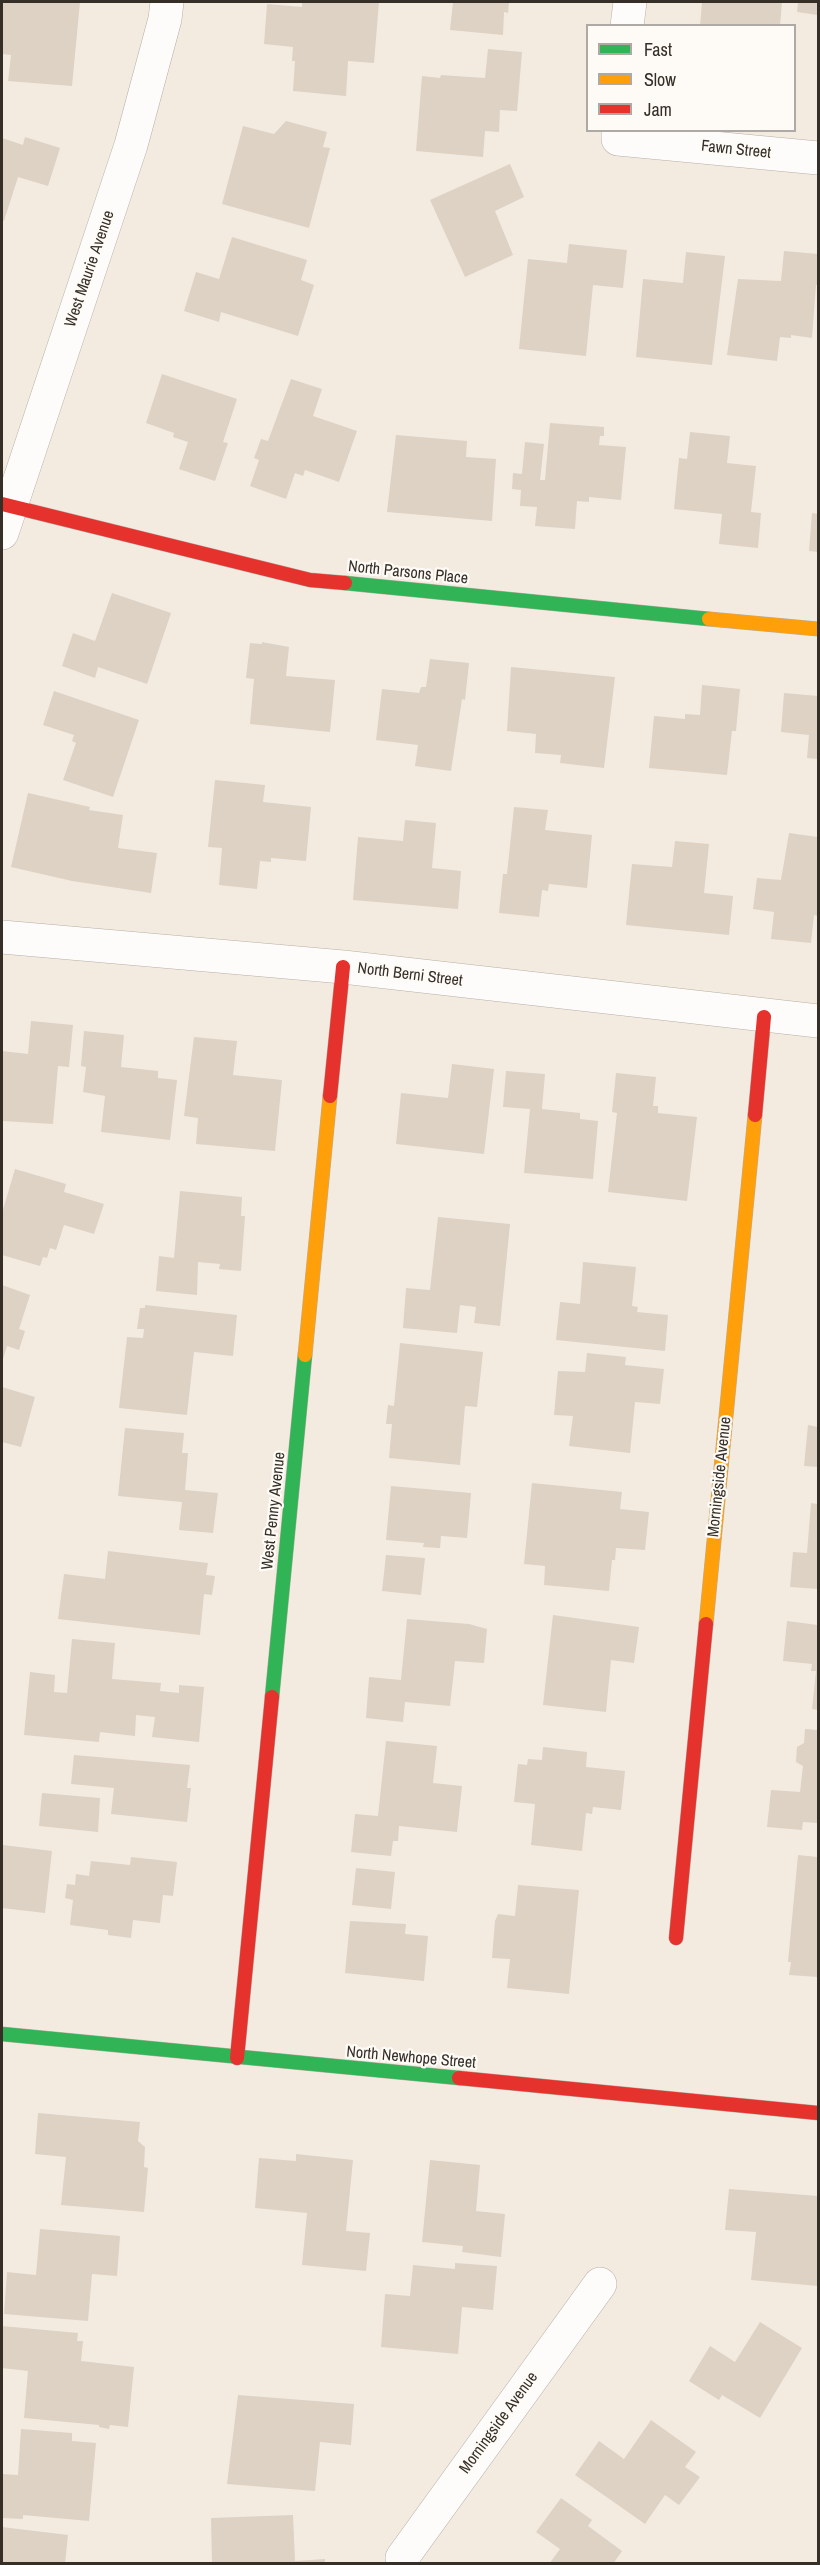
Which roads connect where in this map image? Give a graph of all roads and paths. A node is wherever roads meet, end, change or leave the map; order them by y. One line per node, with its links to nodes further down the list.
1 (167, 2): 6 (street, West Maurie Avenue)
2 (630, 2): 3 (street)
3 (627, 24)
4 (618, 135): 5 (street, Fawn Street)
5 (819, 158)
6 (4, 515): 7 (street, North Parsons Place)
7 (819, 629)
8 (2, 938): 9 (street, North Berni Street)
9 (343, 967): 10 (street, North Berni Street); 14 (street, West Penny Avenue)
10 (764, 1017): 11 (street, North Berni Street); 12 (street, Morningside Avenue)
11 (819, 1021)
12 (676, 1938)
13 (2, 2034): 14 (street, North Newhope Street)
14 (237, 2058): 15 (street, North Newhope Street)
15 (819, 2113)
16 (600, 2284): 17 (street, Morningside Avenue)
17 (404, 2564)

